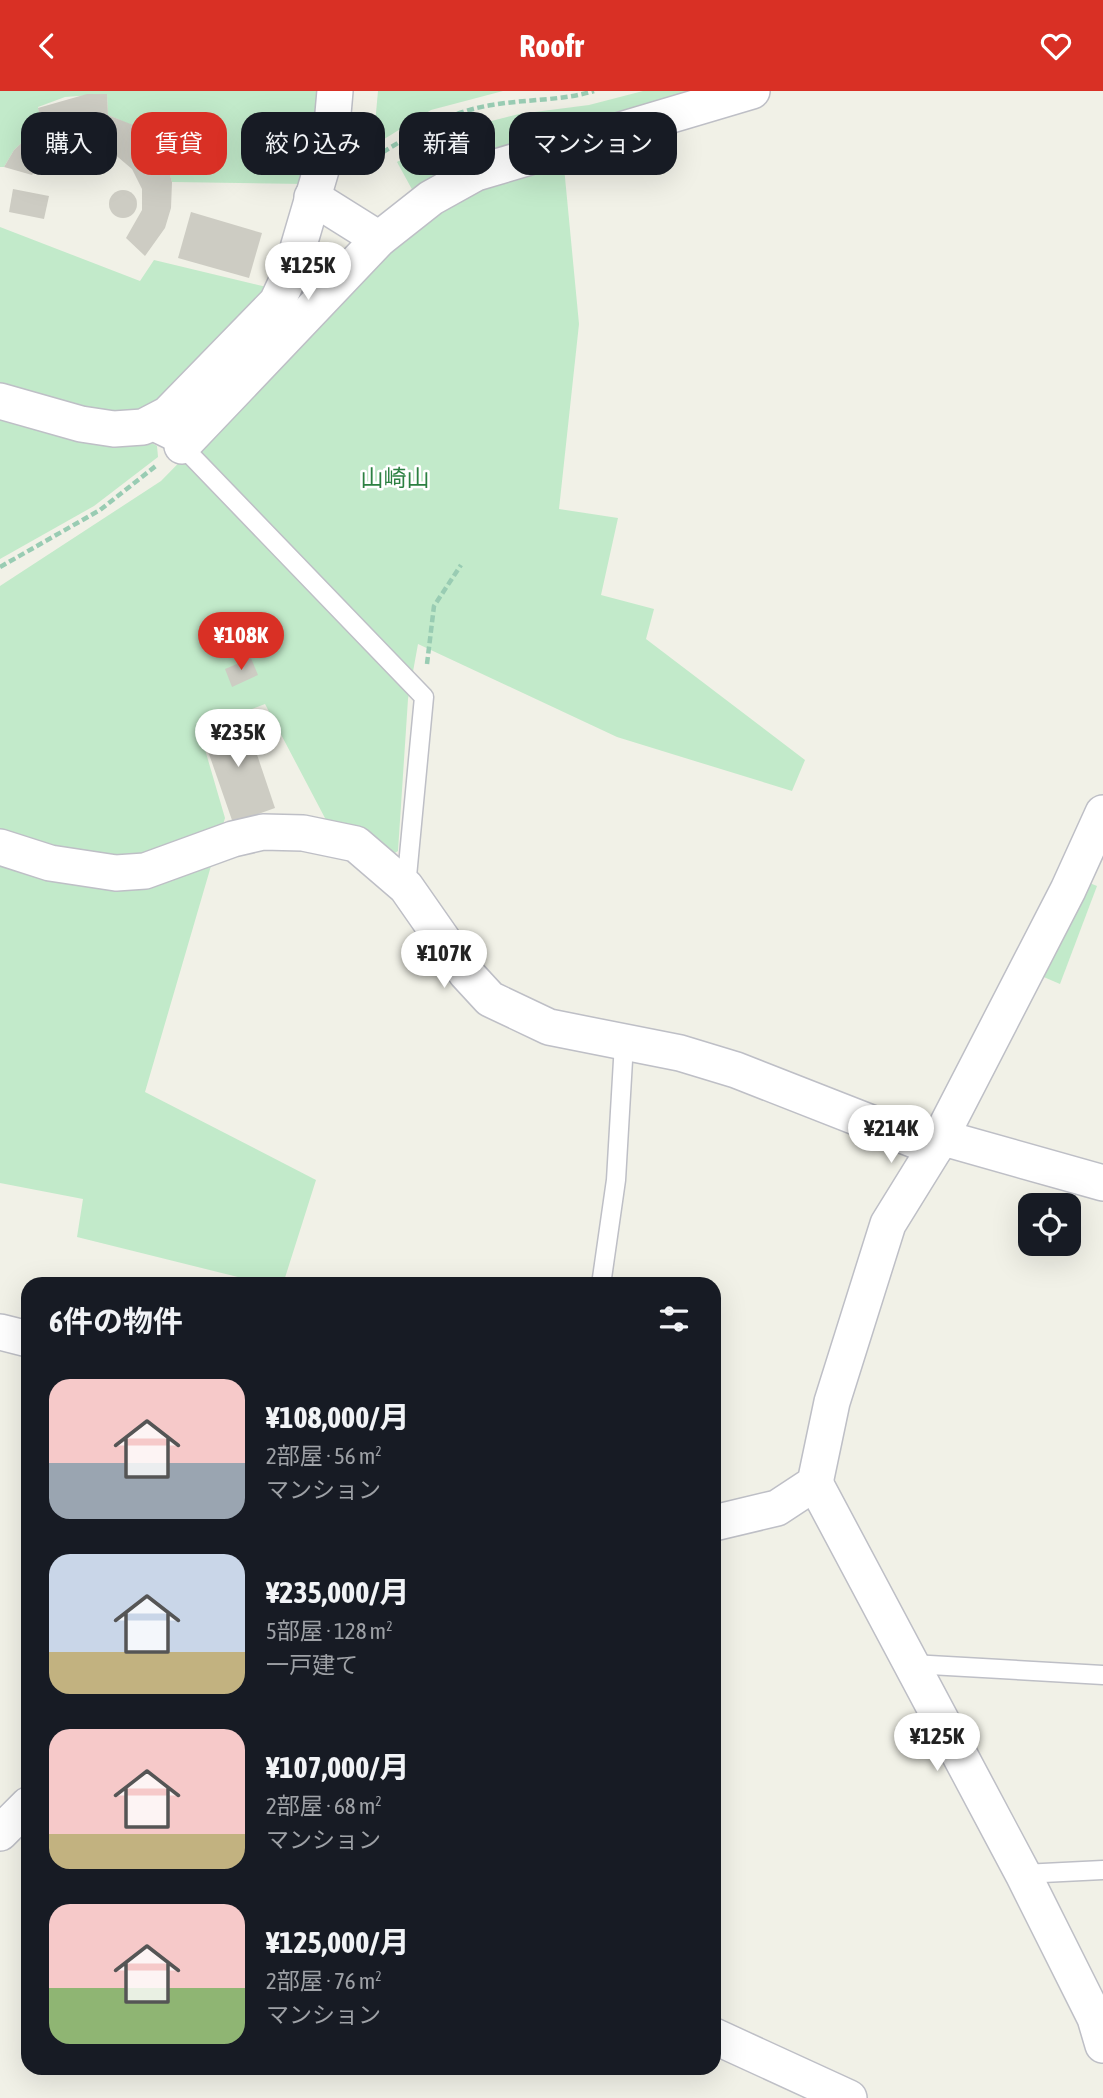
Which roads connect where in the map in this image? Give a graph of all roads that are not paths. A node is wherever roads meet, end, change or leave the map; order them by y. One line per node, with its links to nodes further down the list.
1 (335, 91): 3 (street)
2 (752, 91): 4 (street)
3 (312, 197): 4 (street); 6 (street)
4 (379, 239): 7 (street)
5 (0, 401): 6 (street)
6 (142, 427): 7 (lane)
7 (182, 446): 10 (lane)
8 (1103, 813): 12 (street)
9 (0, 847): 10 (street)
10 (406, 887): 11 (street)
11 (624, 1043): 12 (street); 14 (lane)
12 (937, 1142): 13 (street); 17 (street)
13 (1103, 1183)
14 (602, 1277)
15 (0, 1332): 16 (street)
16 (21, 1337)
17 (815, 1483): 18 (street); 19 (street)
18 (721, 1521)
19 (912, 1664): 20 (lane); 24 (street)
20 (1103, 1675)
21 (21, 1812): 22 (street)
22 (0, 1833)
23 (1103, 1870): 24 (lane)
24 (1023, 1874): 26 (street)
25 (721, 2039): 27 (street)
26 (1103, 2045)
27 (849, 2098)

